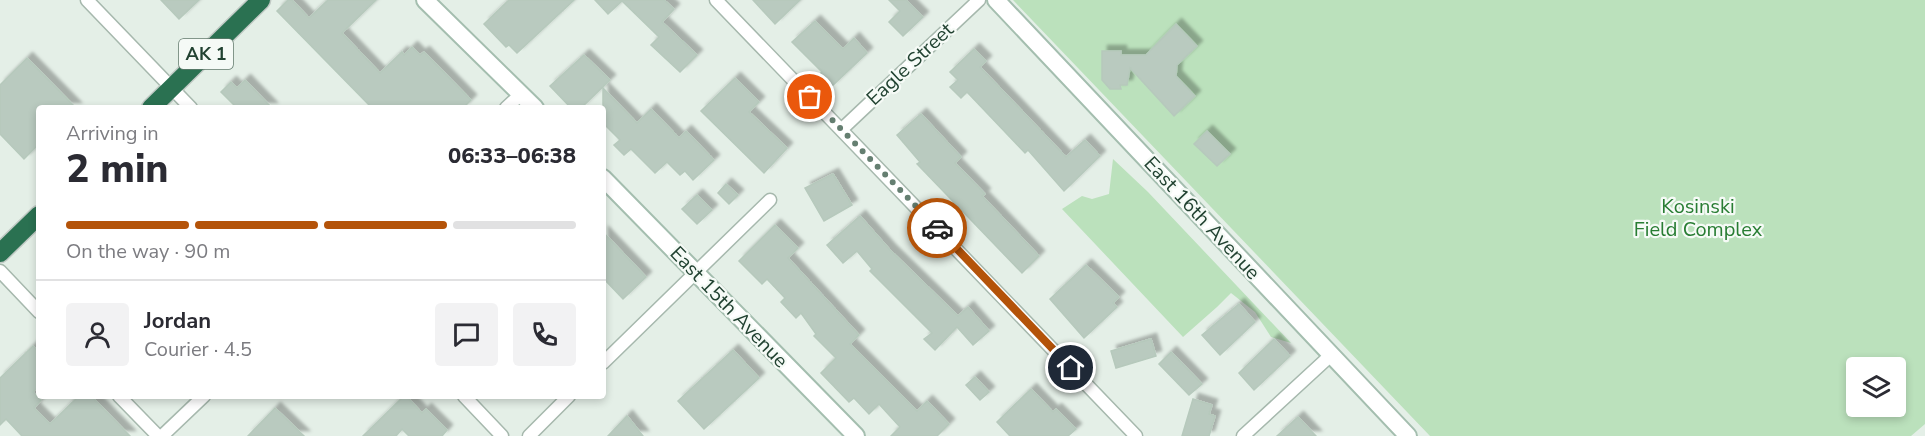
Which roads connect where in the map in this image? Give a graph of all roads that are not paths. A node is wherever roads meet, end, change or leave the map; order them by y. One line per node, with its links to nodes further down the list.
1 (87, 0): 7 (street)
2 (261, 0): 7 (highway, AK 1)
3 (716, 0): 13 (street)
4 (979, 0): 13 (street, Eagle Street)
5 (996, 0): 21 (street, East 16th Avenue)
6 (427, 1): 8 (street)
7 (172, 87): 9 (highway, AK 1); 10 (street)
8 (521, 94): 11 (street); 12 (street)
9 (153, 105)
10 (188, 105)
11 (509, 105)
12 (532, 105)
13 (842, 129): 31 (street)
14 (606, 181): 19 (street, East 15th Avenue)
15 (770, 200): 19 (street)
16 (36, 218): 17 (highway)
17 (0, 253)
18 (0, 271): 20 (street)
19 (695, 273): 22 (street); 30 (street, East 15th Avenue)
20 (36, 309)
21 (1331, 355): 32 (street); 33 (street, East 16th Avenue)
22 (606, 360)
23 (122, 399): 27 (street)
24 (201, 399): 27 (street)
25 (467, 399): 28 (street)
26 (566, 399): 29 (street)
27 (160, 436)
28 (502, 436)
29 (529, 436)
30 (856, 436)
31 (1136, 436)
32 (1243, 436)
33 (1408, 436)

